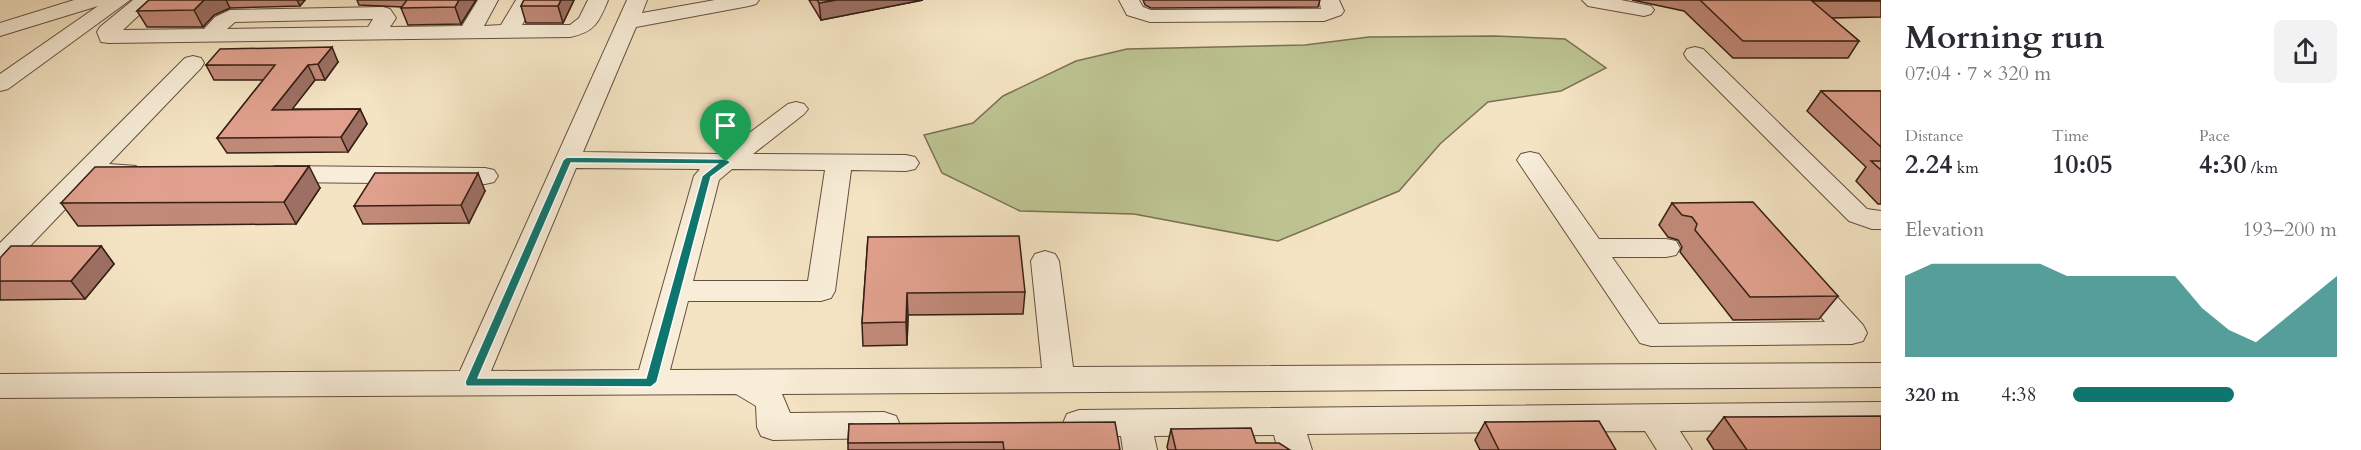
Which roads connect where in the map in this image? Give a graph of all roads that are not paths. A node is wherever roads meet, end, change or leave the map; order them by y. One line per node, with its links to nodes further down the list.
1 (95, 0): 14 (street)
2 (120, 0): 21 (street)
3 (145, 0): 18 (street)
4 (488, 0): 16 (street)
5 (526, 0): 15 (street)
6 (598, 0): 15 (street)
7 (1129, 0): 8 (street)
8 (1329, 0)
9 (1592, 0): 12 (street)
10 (739, 1): 13 (street)
11 (323, 6): 17 (street); 18 (street)
12 (1644, 10)
13 (632, 11): 23 (street)
14 (0, 30)
15 (508, 32): 16 (street)
16 (469, 33): 17 (street)
17 (374, 34): 18 (street)
18 (210, 36)
19 (1695, 54): 32 (street)
20 (193, 63): 28 (street)
21 (0, 84)
22 (796, 109): 25 (street)
23 (567, 160): 25 (street); 45 (street)
24 (1530, 160): 33 (street)
25 (726, 162): 26 (street); 38 (street)
26 (839, 163): 27 (street); 38 (street)
27 (906, 163)
28 (86, 171): 29 (street); 35 (street)
29 (156, 172)
30 (250, 173): 31 (street)
31 (485, 176)
32 (1878, 223)
33 (1591, 248): 34 (street); 40 (street)
34 (1666, 248)
35 (0, 260)
36 (1045, 261): 44 (street)
37 (1791, 264): 39 (street)
38 (677, 291): 46 (street)
39 (1817, 333): 40 (street); 41 (street)
40 (1651, 335): 43 (street)
41 (1838, 358)
42 (1881, 375): 43 (street)
43 (1679, 377): 44 (street)
44 (1059, 380): 47 (street)
45 (470, 382): 46 (street); 48 (street)
46 (651, 382): 47 (street)
47 (737, 382): 55 (street)
48 (0, 386)
49 (1881, 416): 50 (street)
50 (1654, 418): 54 (street); 57 (street)
51 (1053, 424): 53 (street)
52 (913, 425): 56 (street)
53 (1137, 436): 54 (street)
54 (1291, 436)
55 (771, 438): 56 (street)
56 (841, 438)
57 (1675, 450)

